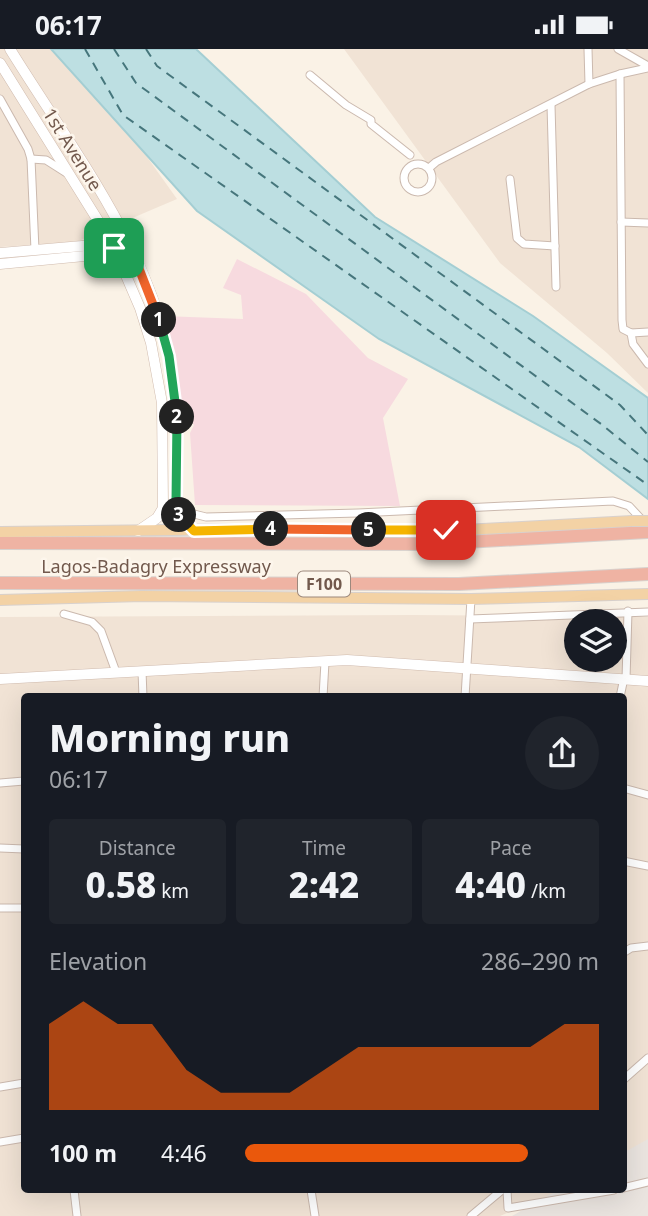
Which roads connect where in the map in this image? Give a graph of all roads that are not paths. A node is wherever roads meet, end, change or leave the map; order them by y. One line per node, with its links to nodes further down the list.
1 (10, 49): 20 (main road, 1st Avenue)
2 (588, 49): 8 (street)
3 (618, 49): 5 (street)
4 (0, 63): 14 (main road, 1st Avenue)
5 (648, 67): 6 (street)
6 (620, 73): 8 (street); 16 (street)
7 (310, 75): 11 (street)
8 (589, 85): 10 (street)
9 (0, 99): 12 (street)
10 (551, 105): 13 (street); 21 (street)
11 (410, 155)
12 (31, 159): 14 (street); 22 (street)
13 (429, 168): 13 (street)
14 (69, 174): 17 (main road, 1st Avenue)
15 (510, 179): 21 (street)
16 (621, 222): 18 (street); 28 (street)
17 (98, 223): 19 (main road); 23 (main road, 1st Avenue)
18 (648, 223)
19 (94, 245): 22 (main road); 23 (main road)
20 (131, 246): 23 (main road); 30 (main road, 1st Avenue)
21 (555, 246): 26 (street)
22 (34, 250): 24 (main road)
23 (116, 252): 25 (main road); 32 (main road, 1st Avenue)
24 (0, 253)
25 (0, 264)
26 (556, 288)
27 (648, 332): 28 (street)
28 (631, 333): 29 (street)
29 (648, 364)
30 (176, 502): 31 (street); 33 (main road)
31 (647, 528): 33 (main road, Lagos-Badagry Expressway, bridge); 35 (highway, Lagos-Badagry Expressway)
32 (137, 531): 33 (main road, Lagos-Badagry Expressway); 34 (main road, Lagos-Badagry Expressway)
33 (194, 531)
34 (0, 532)
35 (0, 543)
36 (648, 575): 37 (highway, Lagos-Badagry Expressway / F100)
37 (0, 583)
38 (648, 594): 39 (main road, Lagos-Badagry Expressway)
39 (471, 599): 40 (main road, Lagos-Badagry Expressway); 44 (street)
40 (0, 600)
41 (628, 611): 42 (street); 44 (street); 49 (street)
42 (648, 612)
43 (64, 614): 48 (street)
44 (470, 619): 46 (street)
45 (325, 662): 46 (main road); 47 (main road); 53 (street)
46 (467, 667): 49 (main road); 54 (street)
47 (142, 671): 48 (main road); 52 (street)
48 (117, 672): 50 (main road)
49 (625, 678): 51 (main road); 55 (street)
50 (0, 680)
51 (648, 681)
52 (143, 693)
53 (323, 693)
54 (466, 693)
55 (621, 693)
56 (21, 781): 57 (street)
57 (0, 783)
58 (627, 789): 59 (street)
59 (648, 795)
60 (0, 848): 61 (street)
61 (21, 849)
62 (627, 862): 63 (street)
63 (648, 866)
64 (0, 908): 65 (street)
65 (21, 908)
66 (648, 946): 67 (street)
67 (627, 950)
68 (648, 1058): 69 (street)
69 (627, 1076)
70 (21, 1084): 71 (street)
71 (0, 1087)
72 (21, 1138): 73 (street)
73 (0, 1142)
74 (648, 1182): 75 (street)
75 (627, 1187)
76 (74, 1193): 81 (street)
77 (311, 1193): 82 (street)
78 (498, 1193): 83 (street)
79 (507, 1193): 80 (street)
80 (596, 1193)
81 (77, 1216)
82 (315, 1216)
83 (471, 1216)

